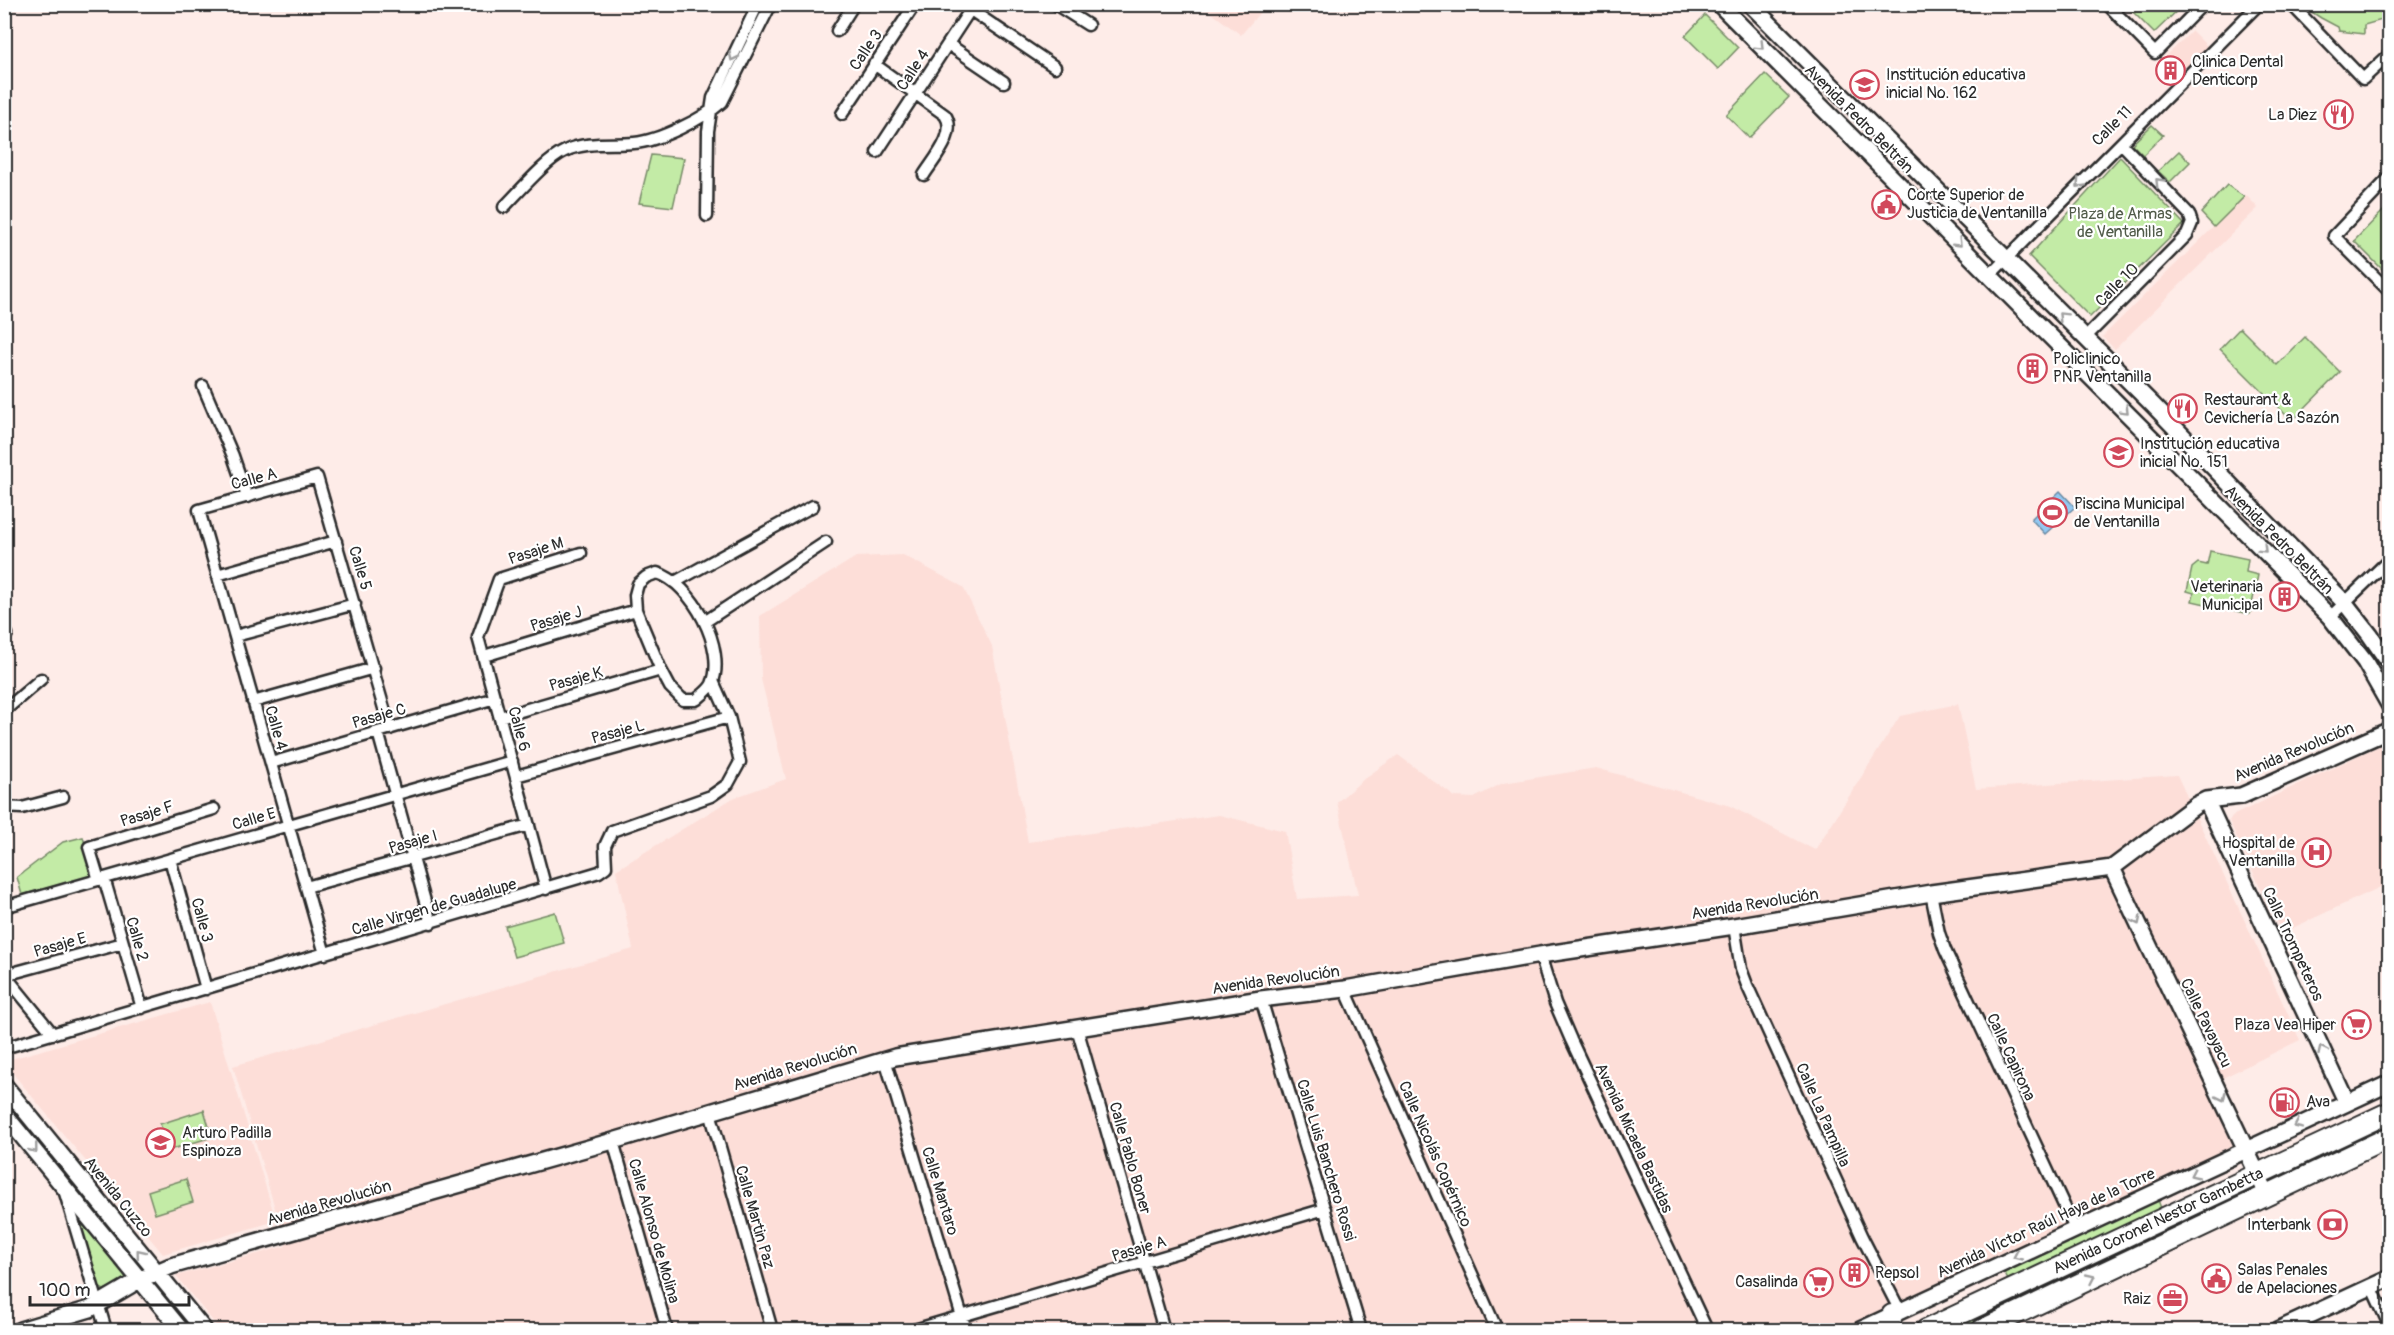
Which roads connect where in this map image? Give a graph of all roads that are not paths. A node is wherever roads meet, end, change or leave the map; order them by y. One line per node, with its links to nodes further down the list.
1 (758, 4): 21 (street, one-way to 21)
2 (771, 4): 21 (street)
3 (854, 4): 14 (street)
4 (915, 4): 17 (street, Calle 3)
5 (1055, 4): 13 (street)
6 (1719, 4): 25 (street, Avenida Pedro Beltrán, one-way to 25)
7 (1750, 4): 23 (street, Avenida Pedro Beltrán)
8 (2107, 4): 9 (street)
9 (2203, 4)
10 (2259, 4): 24 (street, Calle 11)
11 (2291, 4): 16 (street)
12 (969, 6): 15 (street, Calle 4); 18 (street)
13 (1088, 25)
14 (837, 31)
15 (948, 44): 19 (street); 20 (street, Calle 4)
16 (2390, 54)
17 (874, 64): 20 (street); 22 (street, Calle 3)
18 (1054, 67)
19 (1004, 82)
20 (915, 94): 26 (street, Calle 4); 27 (street)
21 (711, 112): 31 (street); 32 (street)
22 (842, 114)
23 (1875, 129): 25 (street); 33 (street, Avenida Pedro Beltrán)
24 (2121, 143): 33 (street, Calle 11, one-way to 33); 36 (street, Calle 10, one-way to 24)
25 (1859, 145): 34 (street, Avenida Pedro Beltrán, one-way to 34)
26 (877, 152)
27 (924, 176)
28 (2390, 177): 29 (street)
29 (2377, 190): 30 (street); 35 (street)
30 (2390, 197)
31 (504, 207)
32 (706, 216)
33 (2005, 259): 34 (street, Calle 11); 36 (street, Avenida Pedro Beltrán, one-way to 33)
34 (1990, 275): 52 (street, Avenida Pedro Beltrán, one-way to 52)
35 (2390, 292)
36 (2084, 339): 49 (street, Avenida Pedro Beltrán)
37 (203, 386): 39 (street)
38 (317, 477): 39 (street, Calle A); 42 (street, Calle 5)
39 (247, 497): 41 (street, Calle A)
40 (813, 506): 48 (street)
41 (199, 510): 46 (street, Calle 4)
42 (336, 541): 46 (street); 50 (street, Calle 5)
43 (826, 542): 53 (street)
44 (581, 553): 47 (street, Pasaje M)
45 (2390, 559): 49 (street)
46 (217, 574): 54 (street, Calle 4)
47 (499, 579): 55 (street, Calle 6)
48 (675, 582): 51 (street); 53 (street)
49 (2345, 603): 52 (street); 56 (street, Avenida Pedro Beltrán)
50 (354, 604): 54 (street); 57 (street, Calle 5)
51 (636, 610): 55 (street, Pasaje J); 58 (street)
52 (2330, 617): 63 (street, Avenida Pedro Beltrán)
53 (706, 621): 60 (street)
54 (235, 636): 62 (street, Calle 4)
55 (484, 656): 61 (street, Calle 6)
56 (2390, 664)
57 (374, 668): 62 (street); 67 (street, Calle 5)
58 (661, 670): 60 (street); 65 (street, Pasaje K)
59 (41, 679): 64 (street)
60 (713, 681): 66 (street, Calle Virgen de Guadalupe)
61 (495, 698): 65 (street, Calle 6); 67 (street, Pasaje C)
62 (254, 702): 71 (street, Calle 4)
63 (2390, 706)
64 (4, 711)
65 (500, 717): 70 (street, Calle 6)
66 (729, 717): 72 (street, Pasaje L); 86 (street, Calle Virgen de Guadalupe)
67 (390, 729): 69 (street, Pasaje C)
68 (2390, 730): 75 (street, Avenida Revolución)
69 (378, 732): 71 (street, Pasaje C); 73 (street)
70 (512, 761): 72 (street, Calle 6); 73 (street, Calle E)
71 (271, 763): 78 (street, Calle 4)
72 (516, 776): 79 (street, Calle 6)
73 (395, 795): 78 (street, Calle E); 81 (street)
74 (63, 797): 76 (street)
75 (2206, 800): 83 (street, Avenida Revolución); 105 (street, Calle Trompeteros, one-way to 75)
76 (4, 807)
77 (214, 809): 80 (street, Pasaje F)
78 (288, 825): 82 (street, Calle E); 85 (street, Calle 4)
79 (529, 825): 81 (street, Pasaje I); 86 (street, Calle 6)
80 (89, 847): 84 (street, Calle 2)
81 (413, 857): 85 (street, Pasaje I); 89 (street)
82 (170, 859): 84 (street, Calle E); 95 (street, Calle 3)
83 (2112, 868): 87 (street, Avenida Revolución); 111 (street, Calle Pavayacu, one-way to 111)
84 (101, 879): 88 (street, Calle E); 91 (street, Calle 2)
85 (306, 887): 92 (street, Calle 4)
86 (546, 889): 89 (street, Calle Virgen de Guadalupe)
87 (1931, 893): 90 (street, Avenida Revolución); 116 (street, Calle Capirona)
88 (4, 907)
89 (431, 923): 92 (street, Calle Virgen de Guadalupe)
90 (1734, 926): 93 (street, Avenida Revolución); 124 (street, Calle La Pampilla)
91 (123, 943): 94 (street, Pasaje E); 98 (street, Calle 2)
92 (325, 954): 95 (street, Calle Virgen de Guadalupe)
93 (1540, 955): 96 (street, Avenida Revolución); 138 (street, Avenida Micaela Bastidas)
94 (5, 975): 100 (street)
95 (206, 989): 98 (street, Calle Virgen de Guadalupe)
96 (1345, 989): 97 (street, Avenida Revolución); 137 (street, Calle Nicolás Copérnico)
97 (1261, 999): 99 (street, Avenida Revolución); 115 (street, Calle Luis Banchero Rossi)
98 (142, 1008): 100 (street, Calle Virgen de Guadalupe)
99 (1077, 1028): 102 (street, Avenida Revolución); 117 (street, Calle Pablo Boner)
100 (53, 1034): 101 (street, Calle Virgen de Guadalupe)
101 (4, 1048)
102 (885, 1059): 106 (street, Avenida Revolución); 123 (street, Calle Mantaro)
103 (2390, 1083): 105 (street, Avenida Víctor Raúl Haya de la Torre)
104 (4, 1085): 118 (street, Avenida Cuzco, one-way to 104)
105 (2347, 1102): 111 (street, Avenida Víctor Raúl Haya de la Torre, one-way to 111)
106 (710, 1112): 110 (street, Avenida Revolución); 132 (street, Calle Martin Paz)
107 (2388, 1112): 112 (highway, Avenida Coronel Nestor Gambetta)
108 (4, 1114): 113 (street, Avenida Cuzco, one-way to 113)
109 (2390, 1137): 114 (highway, Avenida Coronel Nestor Gambetta)
110 (613, 1141): 118 (street, Avenida Revolución); 131 (street, Calle Alonso de Molina)
111 (2247, 1149): 112 (street, Calle Pavayacu); 116 (street, Avenida Víctor Raúl Haya de la Torre, one-way to 116)
112 (2259, 1174): 114 (street, Calle Pavayacu); 140 (highway, Avenida Coronel Nestor Gambetta)
113 (63, 1185): 120 (street, Avenida Cuzco); 122 (street)
114 (2267, 1194): 141 (highway, Avenida Coronel Nestor Gambetta, one-way to 114)
115 (1324, 1209): 117 (street, Pasaje A); 136 (street, Calle Luis Banchero Rossi)
116 (2075, 1229): 124 (street, Avenida Víctor Raúl Haya de la Torre, one-way to 124)
117 (1144, 1263): 123 (street, Pasaje A); 135 (street, Calle Pablo Boner)
118 (155, 1272): 120 (street, Avenida Revolución); 130 (street, Avenida Cuzco)
119 (2390, 1278): 121 (street)
120 (141, 1279): 122 (street, Avenida Revolución); 129 (street, Avenida Cuzco)
121 (2371, 1286): 125 (street); 126 (street)
122 (99, 1305): 127 (street, Avenida Revolución); 128 (street)
123 (962, 1317): 133 (street, Pasaje A); 134 (street, Calle Mantaro)
124 (1893, 1319): 139 (street, Avenida Víctor Raúl Haya de la Torre)
125 (2300, 1326): 142 (street)
126 (2390, 1327)
127 (20, 1330)
128 (106, 1330)
129 (181, 1330)
130 (204, 1330)
131 (667, 1330)
132 (772, 1330)
133 (915, 1330)
134 (966, 1330)
135 (1164, 1330)
136 (1361, 1330)
137 (1497, 1330)
138 (1707, 1330)
139 (1860, 1330)
140 (1926, 1330)
141 (1982, 1330)
142 (2278, 1330)

